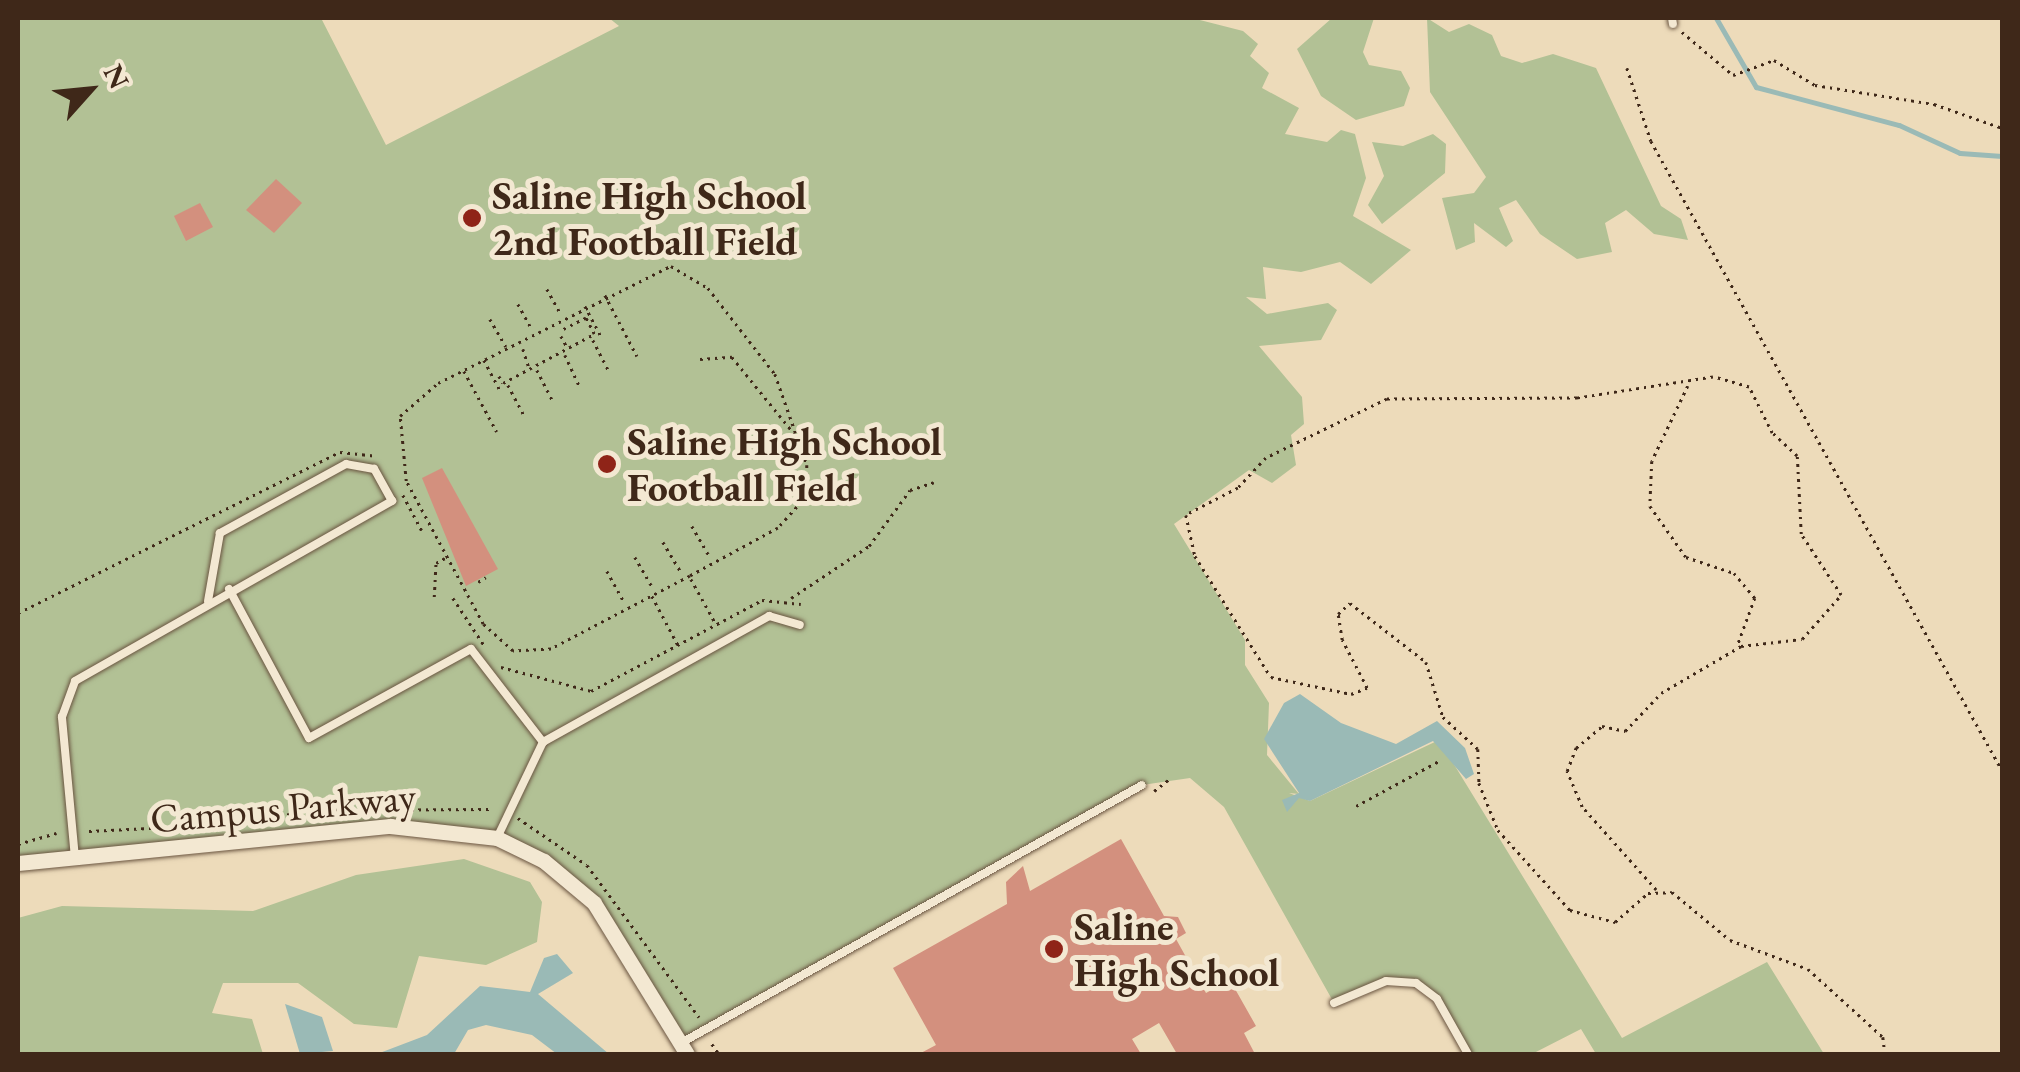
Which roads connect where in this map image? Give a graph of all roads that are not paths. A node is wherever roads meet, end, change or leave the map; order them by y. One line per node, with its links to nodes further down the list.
1 (230, 589): 2 (lane); 2 (lane); 4 (lane)
2 (208, 601): 7 (lane)
3 (800, 625): 4 (lane)
4 (544, 742): 6 (lane)
5 (1142, 785): 10 (lane)
6 (497, 838): 7 (street, Campus Parkway); 10 (street, Campus Parkway)
7 (75, 858): 8 (street, Campus Parkway)
8 (18, 864)
9 (1334, 1004): 11 (lane)
10 (684, 1049)
11 (1468, 1054)

